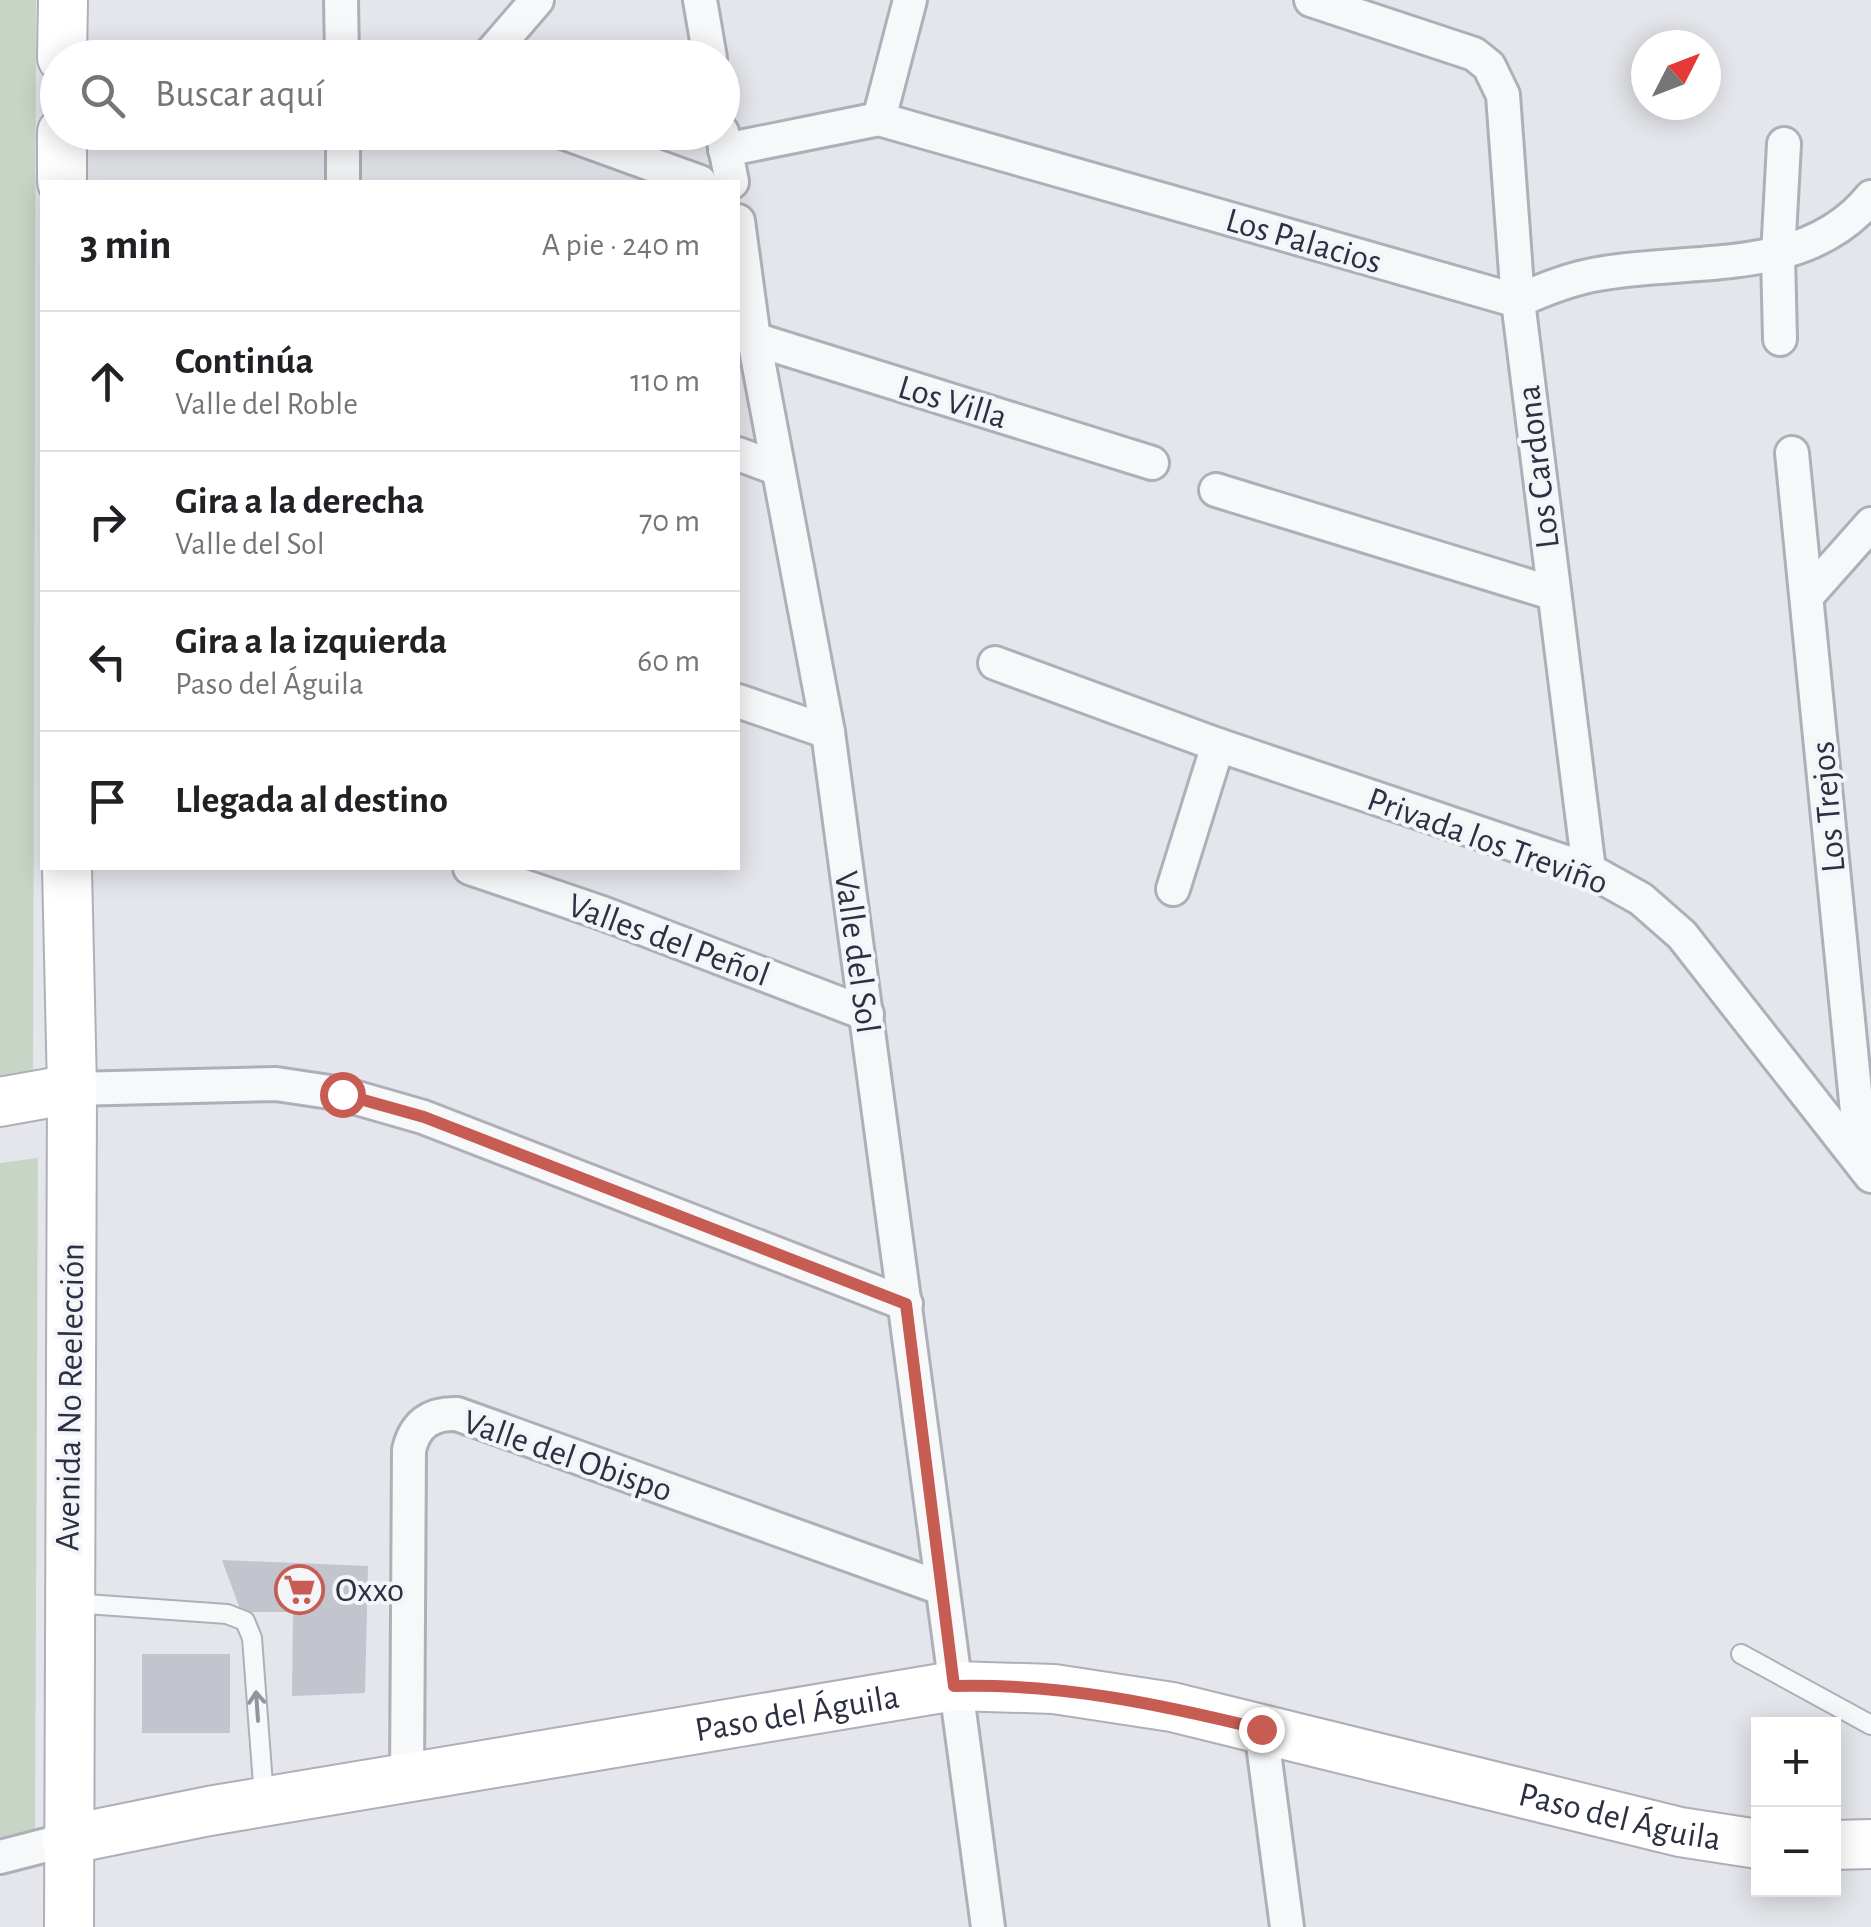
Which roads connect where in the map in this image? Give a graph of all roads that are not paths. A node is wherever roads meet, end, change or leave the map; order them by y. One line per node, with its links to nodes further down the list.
1 (63, 0): 7 (street)
2 (341, 0): 8 (street)
3 (537, 0): 9 (street)
4 (700, 0): 10 (street)
5 (910, 0): 11 (street)
6 (1311, 0): 23 (street, Los Cardona)
7 (62, 40)
8 (342, 40)
9 (503, 40)
10 (707, 40)
11 (879, 119): 16 (street, Los Palacios); 23 (street, Los Palacios)
12 (1784, 144): 22 (street)
13 (62, 150): 17 (street)
14 (343, 150): 18 (street)
15 (612, 150): 19 (street)
16 (726, 155)
17 (62, 180)
18 (343, 180)
19 (694, 180)
20 (1871, 197): 22 (street)
21 (740, 236): 25 (street, Valle del Sol)
22 (1778, 255): 23 (street); 24 (street)
23 (1518, 301): 32 (street, Los Cardona)
24 (1780, 339)
25 (754, 340): 28 (street, Los Villa); 29 (street, Valle del Sol)
26 (1792, 453): 33 (street, Los Trejos)
27 (740, 455): 29 (street)
28 (1152, 463)
29 (776, 468): 36 (street, Valle del Sol)
30 (1216, 490): 32 (street)
31 (1871, 524): 33 (street)
32 (1552, 593): 40 (street, Los Cardona)
33 (1808, 595): 45 (street, Los Trejos)
34 (995, 663): 37 (street, Privada los Treviño)
35 (740, 702): 36 (street)
36 (828, 732): 42 (street, Valle del Sol)
37 (1218, 745): 40 (street, Privada los Treviño); 41 (street)
38 (67, 870): 43 (street, Avenida No Reelección)
39 (476, 870): 42 (street, Valles del Peñol)
40 (1589, 870): 45 (street, Privada los Treviño)
41 (1173, 888)
42 (867, 1014): 46 (street, Valle del Sol)
43 (72, 1089): 44 (street); 46 (street); 48 (street, Avenida No Reelección)
44 (0, 1102)
45 (1866, 1169)
46 (906, 1304): 47 (street, Valle del Sol)
47 (941, 1588): 50 (street, Valle del Sol); 53 (street, Valle del Obispo)
48 (67, 1603): 54 (lane, one-way to 48); 55 (street, Avenida No Reelección)
49 (1741, 1654): 51 (lane)
50 (954, 1686): 52 (street, Paso del Águila); 53 (street, Paso del Águila); 61 (street, Valle del Sol)
51 (1871, 1725)
52 (1261, 1729): 56 (street, Paso del Águila); 62 (street)
53 (407, 1780): 54 (street, Paso del Águila)
54 (264, 1804): 55 (street, Paso del Águila)
55 (66, 1840): 59 (street); 60 (street, Avenida No Reelección)
56 (1751, 1843)
57 (1871, 1844): 58 (street)
58 (1841, 1845)
59 (0, 1857)
60 (69, 1927)
61 (988, 1927)
62 (1287, 1927)

